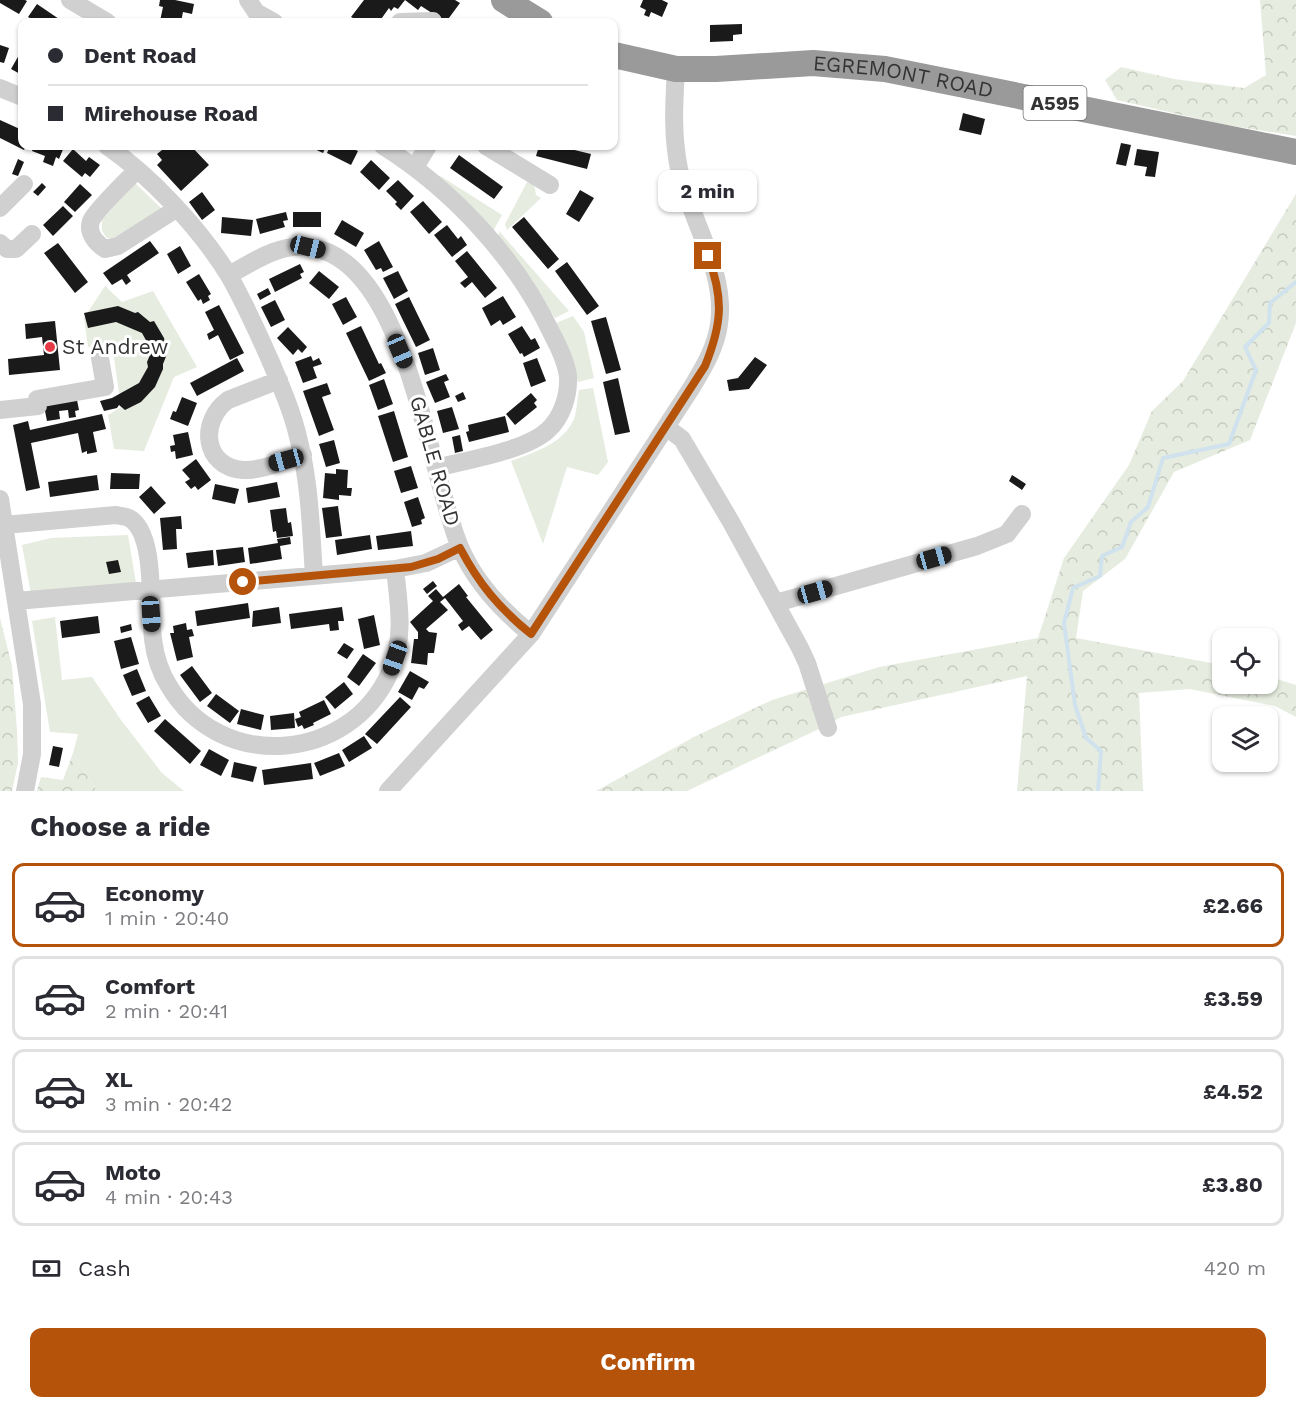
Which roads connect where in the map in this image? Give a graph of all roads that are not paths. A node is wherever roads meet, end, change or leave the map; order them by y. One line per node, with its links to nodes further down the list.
1 (70, 0): 4 (street)
2 (248, 0): 5 (street)
3 (504, 0): 6 (highway)
4 (100, 18)
5 (267, 18)
6 (533, 18)
7 (618, 56): 8 (highway, EGREMONT ROAD / A595)
8 (676, 69): 15 (highway, EGREMONT ROAD / A595); 28 (street)
9 (0, 88): 10 (street)
10 (18, 96)
11 (112, 150): 17 (street)
12 (389, 150): 16 (street)
13 (426, 150): 16 (street)
14 (493, 150): 19 (street)
15 (1296, 152)
16 (415, 167): 30 (street)
17 (136, 170): 21 (street); 21 (street)
18 (24, 184): 20 (street)
19 (550, 185)
20 (0, 208)
21 (176, 209): 24 (street)
22 (32, 234): 23 (street)
23 (0, 243)
24 (229, 275): 26 (street); 30 (street, GABLE ROAD)
25 (100, 358): 27 (street)
26 (279, 380): 29 (street); 29 (street)
27 (0, 410)
28 (666, 427): 39 (street); 40 (street)
29 (303, 455): 36 (street)
30 (436, 468): 34 (street, GABLE ROAD)
31 (0, 500): 33 (street)
32 (1022, 514): 39 (street)
33 (4, 525): 37 (street); 38 (street)
34 (460, 548): 35 (street); 40 (street, GABLE ROAD)
35 (395, 569): 36 (street); 37 (street)
36 (314, 576): 37 (street)
37 (149, 591): 38 (street)
38 (16, 601): 42 (street)
39 (776, 603): 41 (street)
40 (531, 634): 43 (street)
41 (828, 728)
42 (25, 791)
43 (388, 791)

